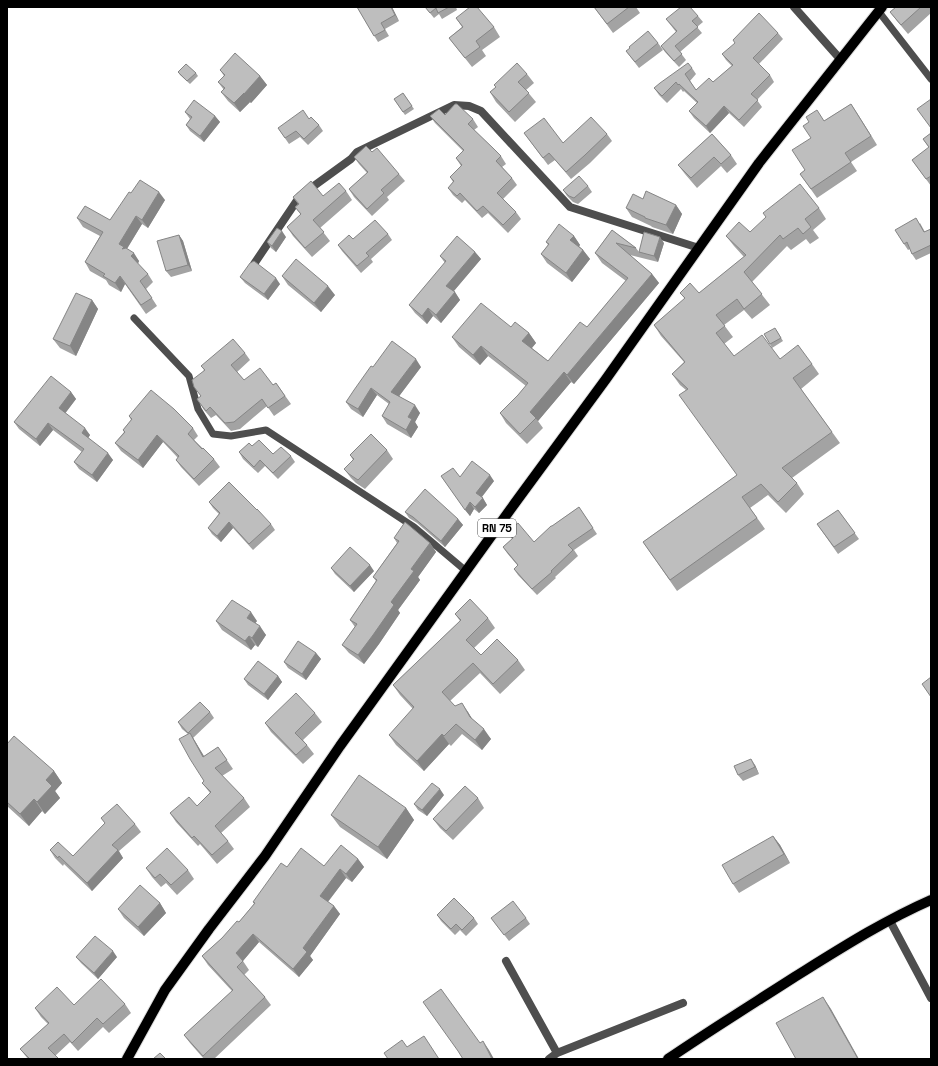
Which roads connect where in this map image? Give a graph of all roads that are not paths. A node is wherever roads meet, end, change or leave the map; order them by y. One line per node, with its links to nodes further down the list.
1 (794, 7): 3 (street)
2 (880, 9): 3 (main road, RN 75); 4 (lane)
3 (841, 60): 5 (main road, RN 75)
4 (931, 79)
5 (699, 248): 6 (street); 8 (main road, RN 75)
6 (254, 264)
7 (134, 318): 8 (lane)
8 (466, 570): 15 (main road, RN 75)
9 (931, 900): 10 (main road)
10 (890, 921): 12 (street); 17 (main road)
11 (506, 961): 14 (street)
12 (931, 998)
13 (683, 1004): 14 (street)
14 (557, 1053): 16 (street)
15 (126, 1059)
16 (549, 1059)
17 (668, 1059)

